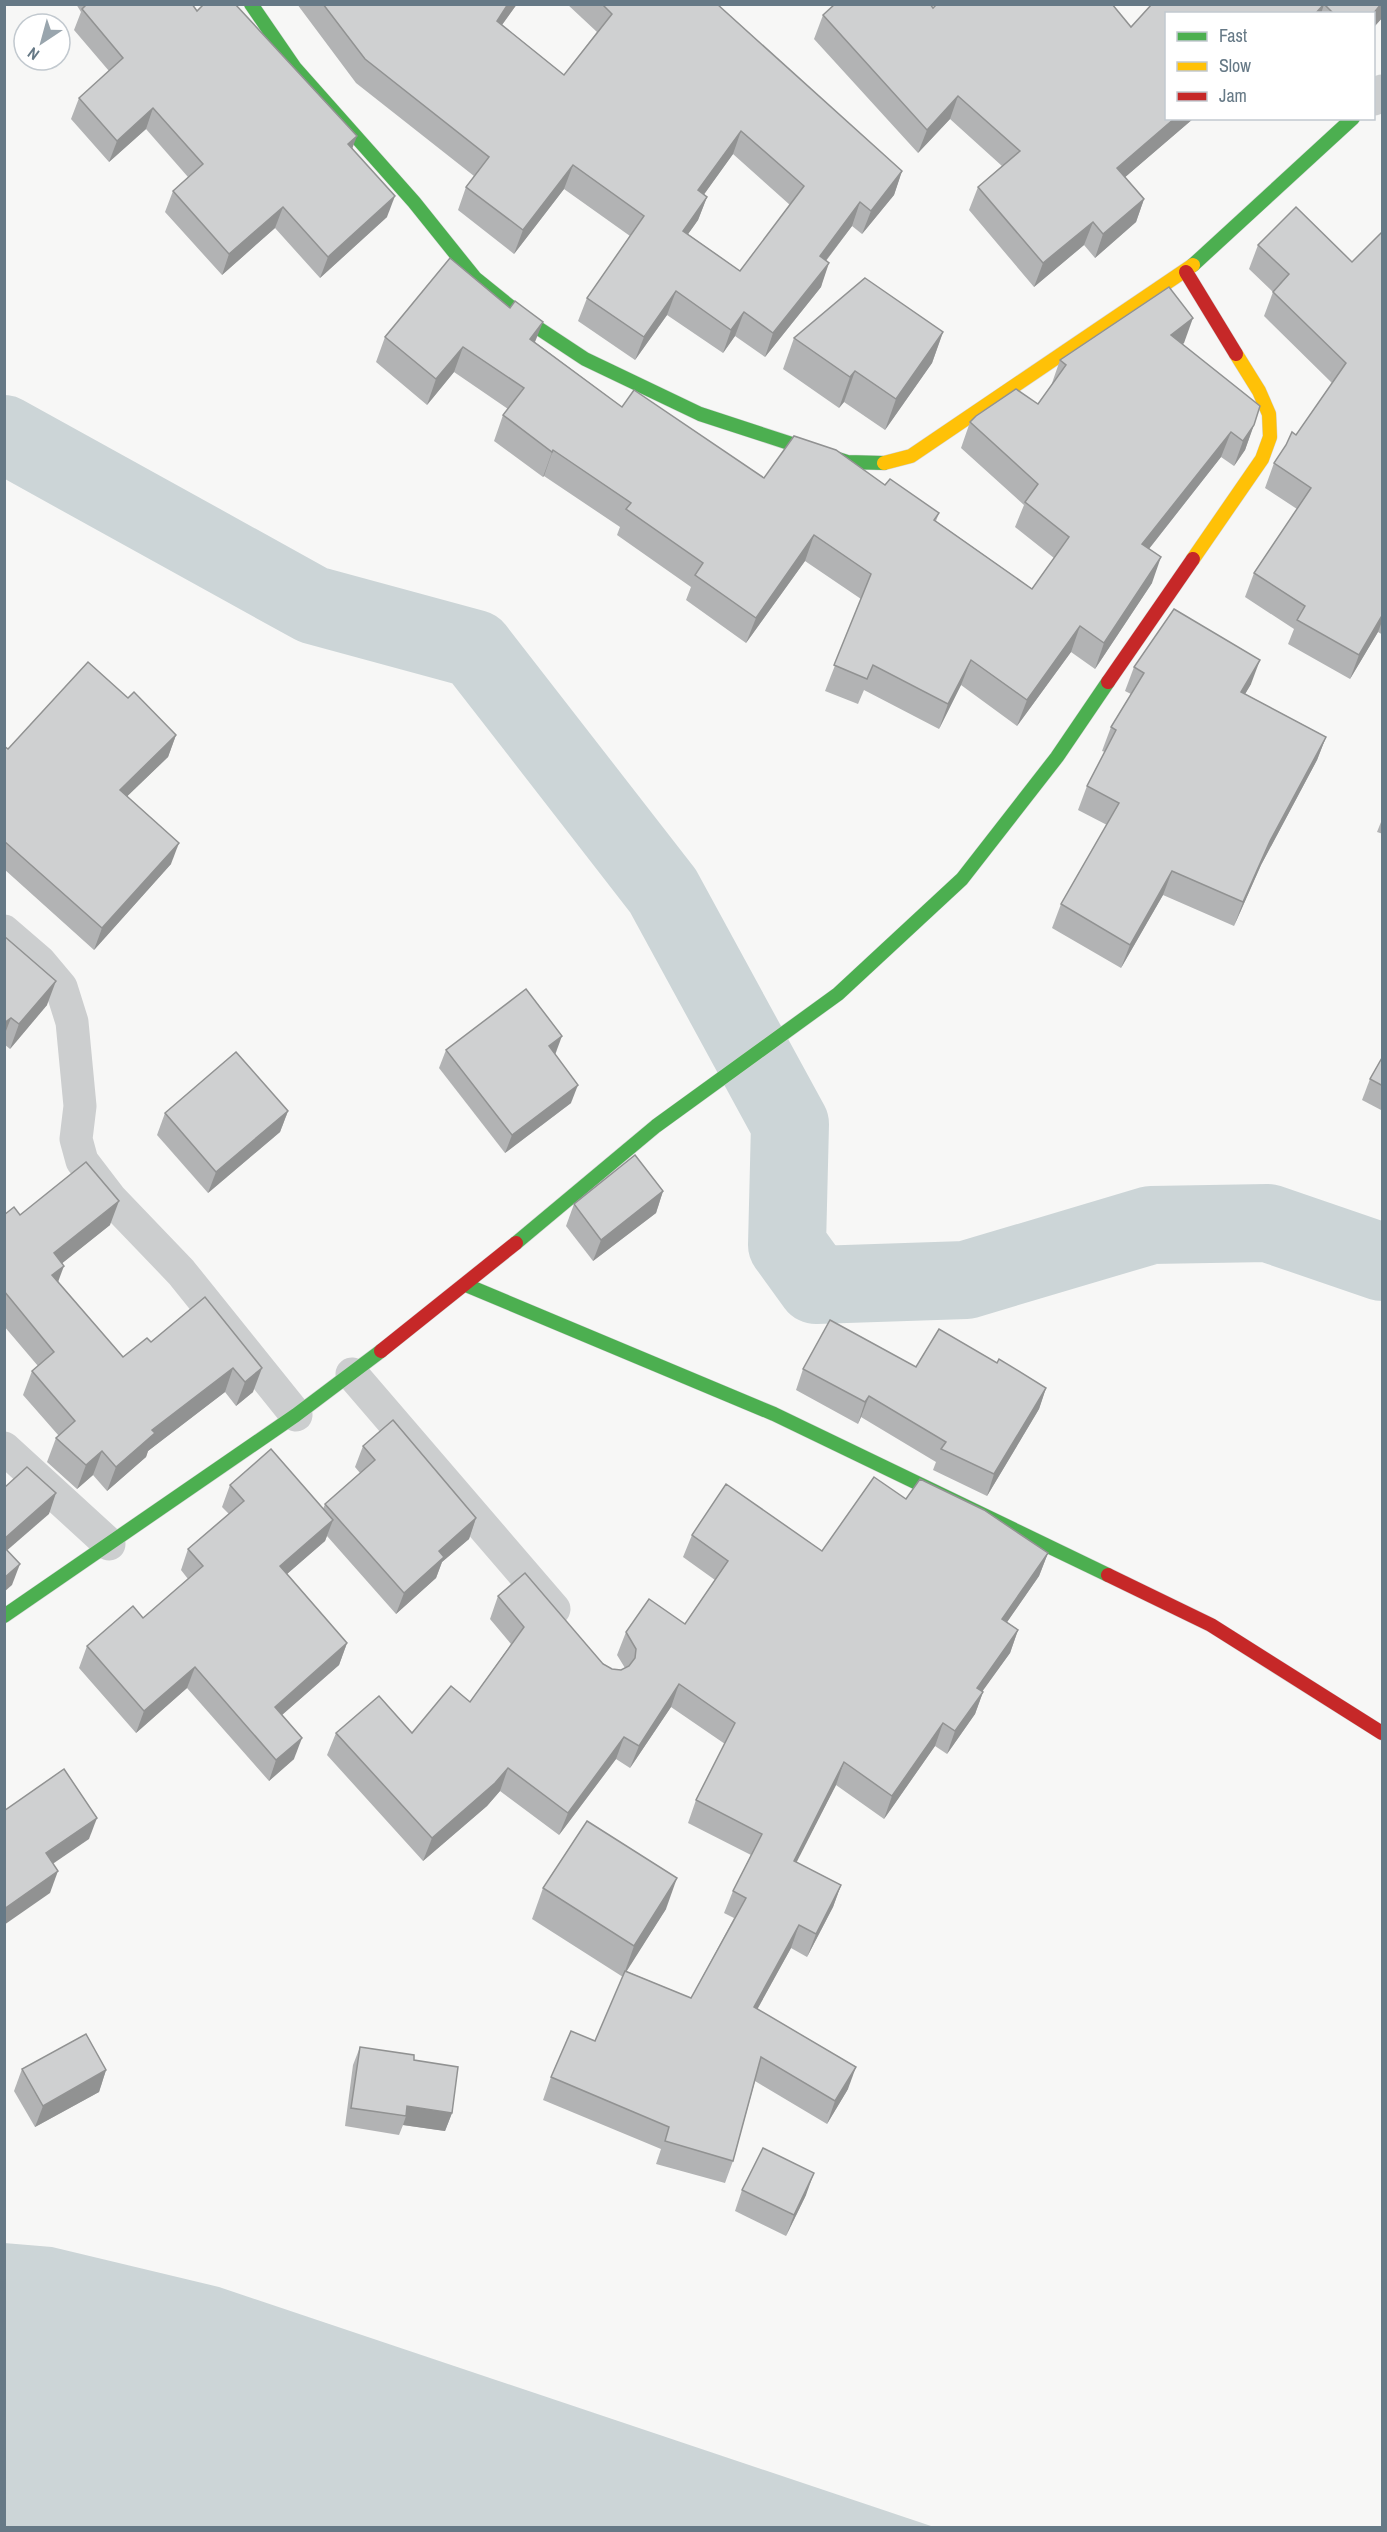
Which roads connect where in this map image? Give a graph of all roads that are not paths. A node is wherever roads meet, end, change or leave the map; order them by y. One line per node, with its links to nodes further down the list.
1 (251, 4): 3 (street)
2 (1351, 120): 3 (street)
3 (1186, 272): 5 (street)
4 (4, 932): 7 (street)
5 (466, 1286): 6 (street); 12 (street)
6 (352, 1374): 7 (street); 11 (street)
7 (296, 1415): 9 (street)
8 (4, 1448): 9 (street)
9 (109, 1544): 10 (street)
10 (4, 1616)
11 (570, 1628)
12 (1383, 1733)

